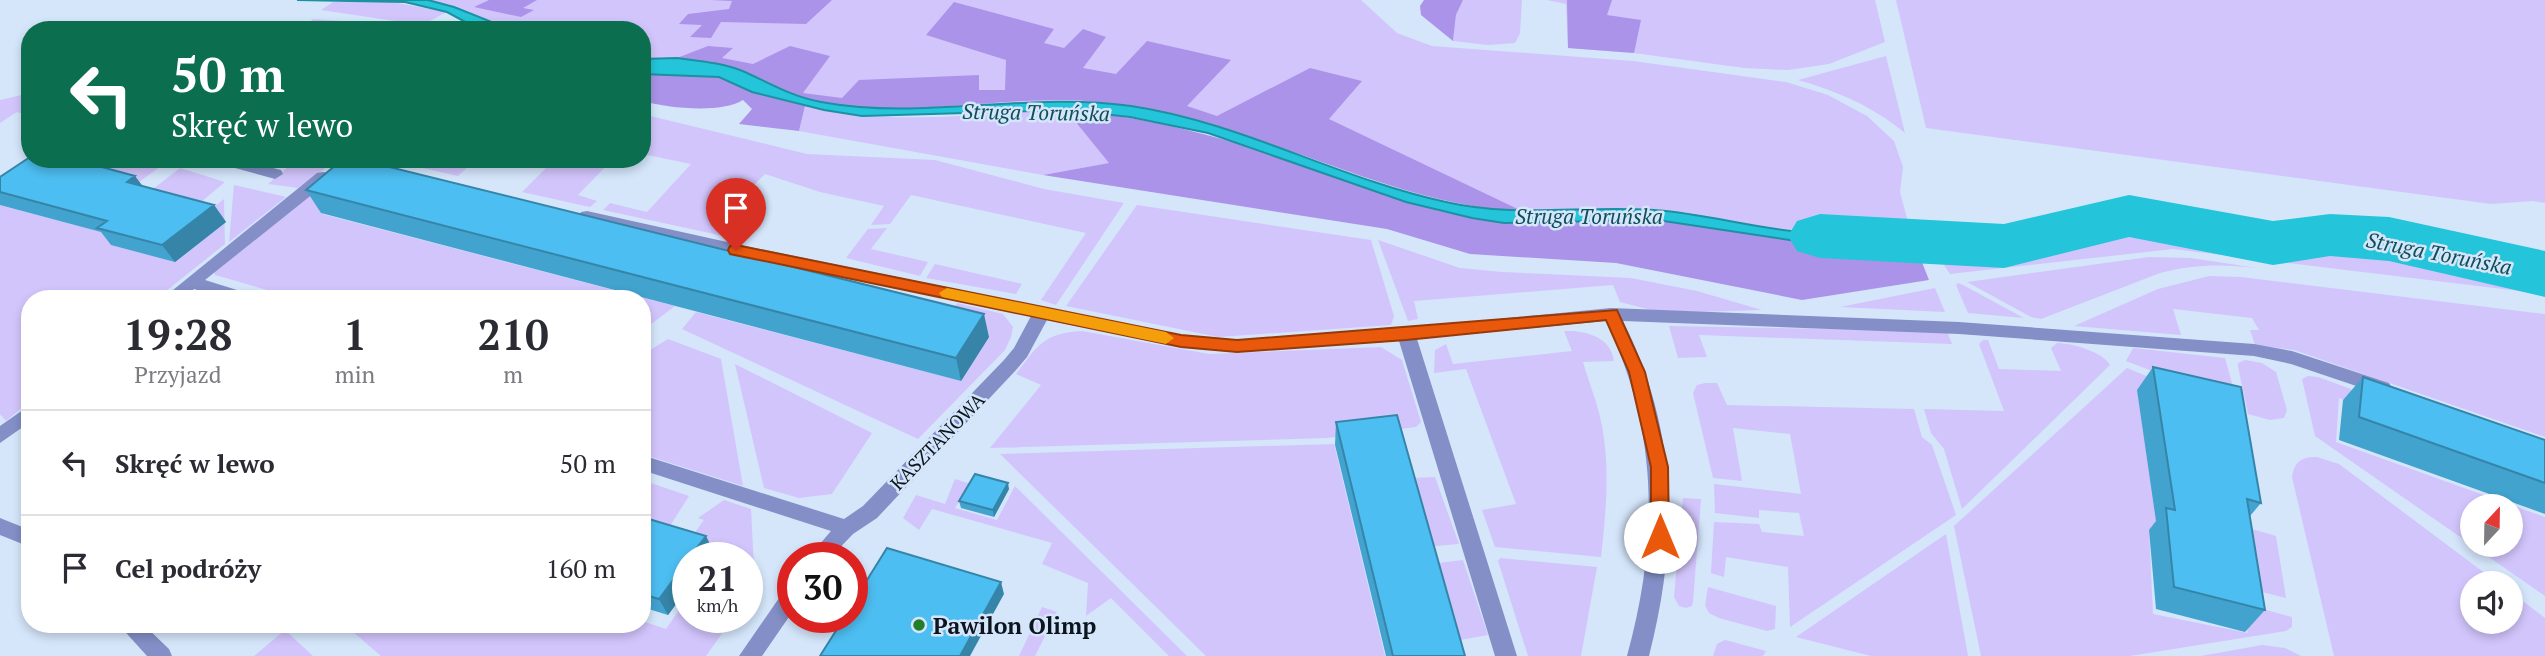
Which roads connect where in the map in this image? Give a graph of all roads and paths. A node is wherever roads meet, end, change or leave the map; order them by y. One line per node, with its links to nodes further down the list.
1 (255, 168): 3 (street)
2 (335, 168): 5 (street)
3 (275, 173)
4 (576, 214): 8 (street)
5 (191, 282): 6 (street); 7 (street)
6 (181, 290)
7 (217, 290)
8 (1042, 312): 10 (street); 16 (street, KASZTANOWA)
9 (1611, 314): 10 (street); 11 (street); 24 (street)
10 (1406, 334): 23 (street)
11 (2394, 392)
12 (21, 419): 13 (street)
13 (0, 436)
14 (651, 465): 16 (street)
15 (0, 526): 17 (street)
16 (846, 528): 18 (street, KASZTANOWA)
17 (21, 535)
18 (833, 542)
19 (777, 617): 22 (street)
20 (138, 633): 21 (street)
21 (161, 656)
22 (750, 656)
23 (1506, 656)
24 (1638, 656)

